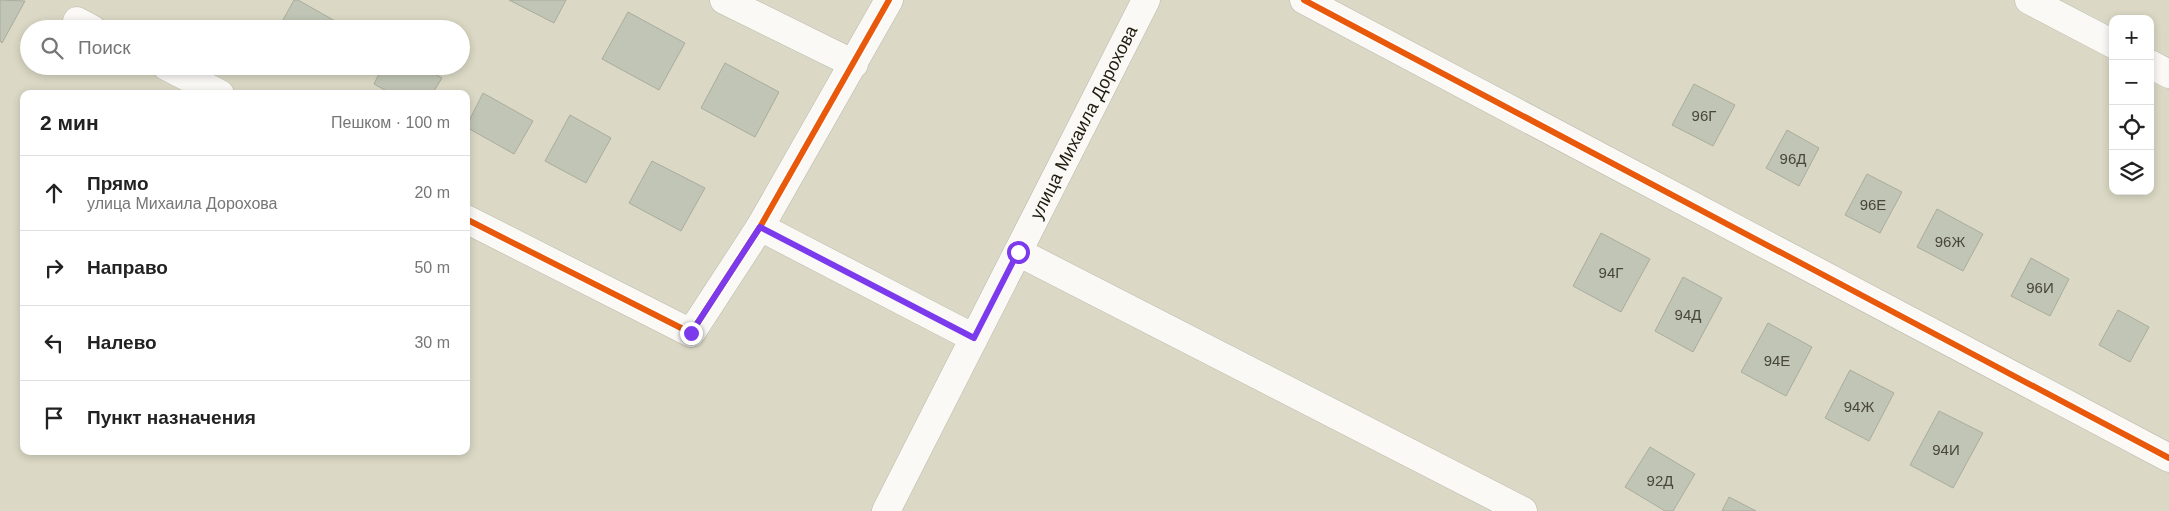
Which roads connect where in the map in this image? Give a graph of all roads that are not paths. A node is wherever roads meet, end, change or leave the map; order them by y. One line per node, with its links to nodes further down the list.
1 (724, 0): 7 (street)
2 (889, 0): 7 (street)
3 (1146, 0): 14 (street, улица Михаила Дорохова)
4 (1304, 0): 16 (street)
5 (2029, 0): 6 (street)
6 (2109, 42)
7 (854, 64): 13 (street)
8 (2154, 66): 9 (street)
9 (2169, 74)
10 (183, 75): 11 (street)
11 (212, 90)
12 (470, 221): 13 (street)
13 (760, 227): 15 (street)
14 (1018, 252): 15 (street, улица Михаила Дорохова); 18 (street)
15 (974, 338): 17 (street, улица Михаила Дорохова)
16 (2169, 458)
17 (886, 511)
18 (1523, 511)

